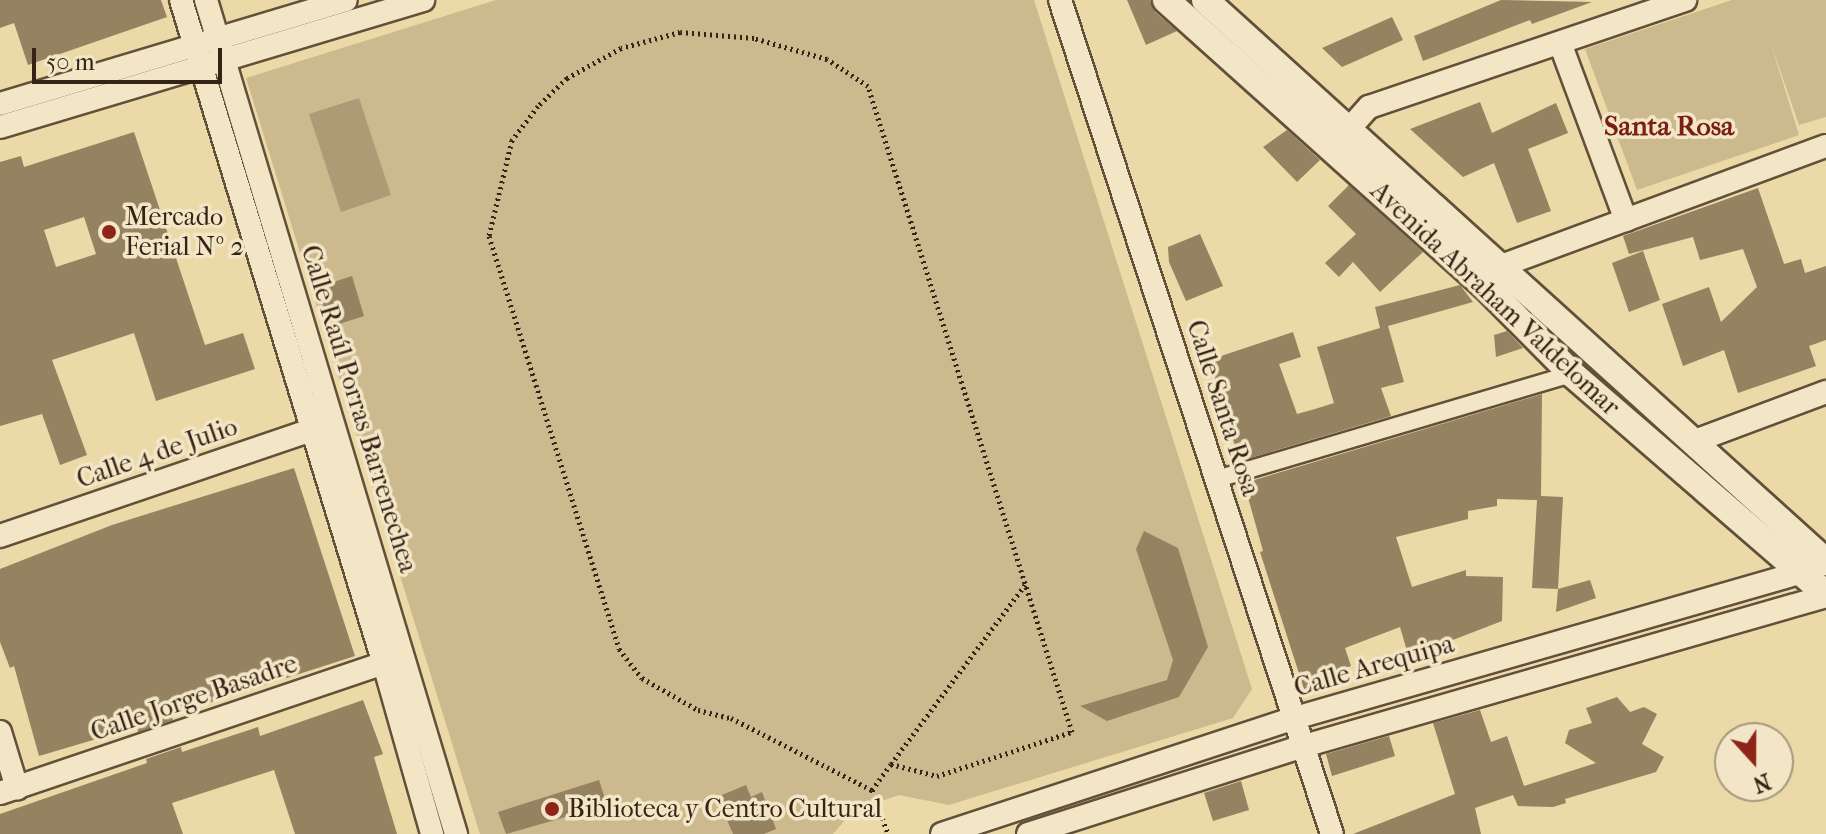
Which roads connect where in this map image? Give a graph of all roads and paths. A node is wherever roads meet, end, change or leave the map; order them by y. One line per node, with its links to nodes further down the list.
1 (181, 0): 12 (street, Calle Raúl Porras Barrenechea)
2 (206, 0): 10 (street, Calle Raúl Porras Barrenechea)
3 (346, 0): 10 (street)
4 (423, 0): 13 (street)
5 (1060, 0): 26 (street, Calle Santa Rosa)
6 (1166, 0): 9 (street, Avenida Abraham Valdelomar)
7 (1206, 0): 9 (street); 17 (street, Avenida Abraham Valdelomar)
8 (1685, 0): 11 (street)
9 (1187, 19): 20 (street, Avenida Abraham Valdelomar)
10 (218, 39): 12 (street); 13 (street, Calle Raúl Porras Barrenechea)
11 (1560, 43): 17 (street); 19 (street)
12 (196, 46): 14 (street, Calle Raúl Porras Barrenechea); 15 (street)
13 (225, 61): 14 (street); 23 (street, Calle Raúl Porras Barrenechea)
14 (201, 68): 16 (street); 24 (street, Calle Raúl Porras Barrenechea)
15 (0, 104)
16 (0, 127)
17 (1349, 129): 20 (street, Avenida Abraham Valdelomar)
18 (1826, 146): 19 (street)
19 (1626, 220): 20 (street)
20 (1493, 276): 21 (street, Avenida Abraham Valdelomar); 25 (street, Avenida Abraham Valdelomar)
21 (1572, 374): 26 (street); 28 (street, Avenida Abraham Valdelomar)
22 (1826, 392): 25 (street)
23 (332, 423): 24 (street, Calle 4 de Julio); 31 (street, Calle Raúl Porras Barrenechea)
24 (310, 431): 27 (street, Calle 4 de Julio); 32 (street, Calle Raúl Porras Barrenechea)
25 (1695, 441): 28 (street, Avenida Abraham Valdelomar)
26 (1217, 479): 33 (street, Calle Santa Rosa)
27 (0, 536)
28 (1819, 566): 30 (street, Avenida Abraham Valdelomar); 33 (street, Calle Arequipa)
29 (1025, 585): 36 (path); 36 (path); 38 (path)
30 (1826, 595): 35 (street)
31 (406, 657): 32 (street, Calle Jorge Basadre); 40 (street, Calle Raúl Porras Barrenechea)
32 (384, 664): 37 (street, Calle Jorge Basadre); 39 (street, Calle Raúl Porras Barrenechea)
33 (1295, 718): 35 (street, Calle Santa Rosa); 42 (street, Calle Arequipa)
34 (0, 732): 37 (street)
35 (1304, 746): 43 (street); 44 (street, Calle Santa Rosa)
36 (891, 764): 38 (path)
37 (8, 790)
38 (872, 790): 41 (path)
39 (432, 834)
40 (456, 834)
41 (888, 834)
42 (942, 834)
43 (1028, 834)
44 (1332, 834)

